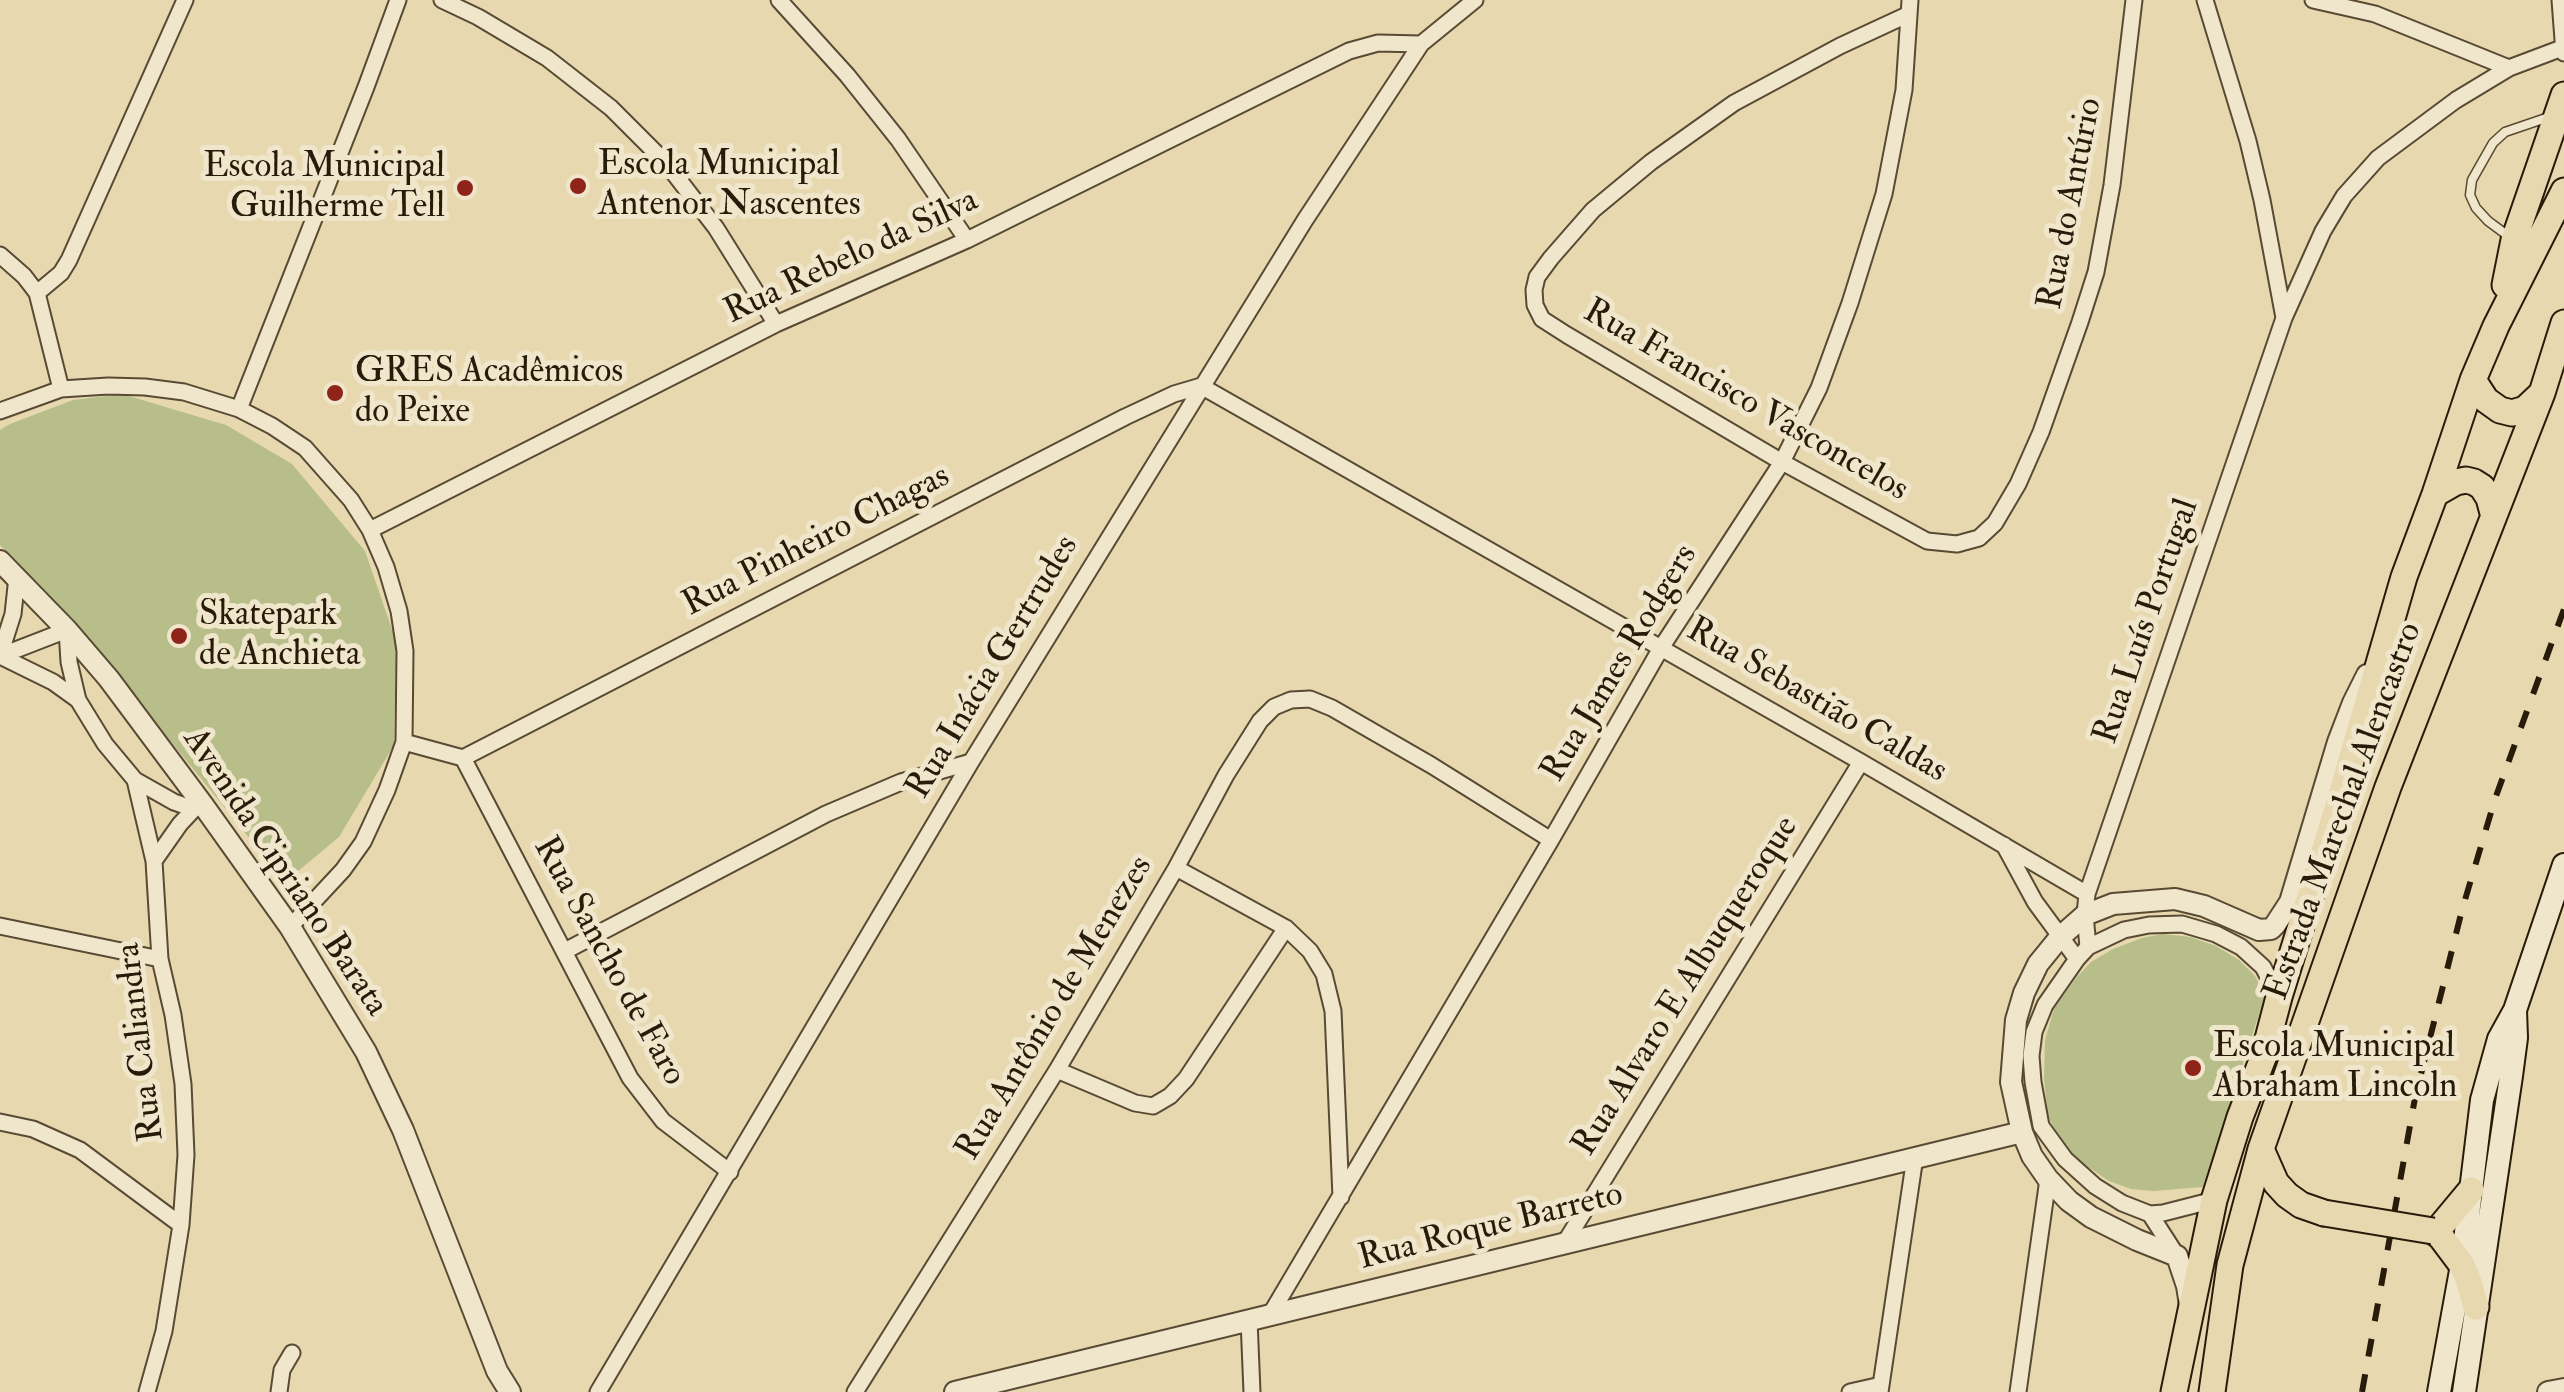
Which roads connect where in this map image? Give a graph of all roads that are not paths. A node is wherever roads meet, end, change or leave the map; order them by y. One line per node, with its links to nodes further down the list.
1 (185, 0): 19 (street)
2 (398, 0): 27 (street)
3 (442, 0): 22 (street)
4 (779, 0): 16 (street)
5 (1475, 0): 11 (street, Rua Inácia Gertrudes)
6 (2134, 0): 32 (street, Rua do Antúrio)
7 (2204, 0): 20 (street)
8 (2313, 0): 13 (street)
9 (2560, 0): 12 (street)
10 (1910, 7): 29 (street, Rua James Rodgers); 29 (street, Rua Francisco Vasconcelos)
11 (1421, 44): 16 (street, Rua Rebelo da Silva); 24 (street, Rua Inácia Gertrudes)
12 (2563, 51): 13 (street, Rua Luís Portugal)
13 (2510, 68): 20 (street, Rua Luís Portugal)
14 (2561, 104): 17 (main road); 17 (lane)
15 (2564, 191): 17 (main road)
16 (967, 240): 22 (street, Rua Rebelo da Silva)
17 (2523, 247): 23 (main road, Estrada Marechal Alencastro)
18 (0, 254): 19 (street)
19 (37, 293): 25 (street)
20 (2284, 318): 52 (street, Rua Luís Portugal)
21 (2564, 323): 26 (main road, Estrada Marechal Alencastro)
22 (776, 324): 33 (street, Rua Rebelo da Silva)
23 (2473, 380): 26 (main road); 30 (main road, Estrada Marechal Alencastro)
24 (1201, 386): 38 (street, Rua Sebastião Caldas); 42 (street, Rua Pinheiro Chagas); 43 (street, Rua Inácia Gertrudes)
25 (61, 388): 27 (street); 28 (street)
26 (2542, 393): 31 (main road, Estrada Marechal Alencastro)
27 (239, 409): 33 (street)
28 (0, 411)
29 (1782, 462): 32 (street, Rua Francisco Vasconcelos); 38 (street, Rua James Rodgers)
30 (2435, 494): 31 (main road); 37 (main road, Estrada Marechal Alencastro)
31 (2494, 514): 65 (main road, Estrada Marechal Alencastro)
32 (1995, 522)
33 (370, 530): 41 (street)
34 (0, 561): 35 (street, Avenida Cipriano Barata)
35 (17, 576): 36 (street, Avenida Cipriano Barata); 39 (street)
36 (67, 630): 39 (street); 40 (street, Rua Caliandra); 46 (street, Avenida Cipriano Barata)
37 (2382, 647): 52 (street, Estrada Marechal Alencastro); 60 (main road, Estrada Marechal Alencastro)
38 (1661, 648): 44 (street, Rua Sebastião Caldas); 47 (street, Rua James Rodgers)
39 (0, 656): 40 (street, Rua Caliandra)
40 (78, 700): 45 (street, Rua Caliandra)
41 (404, 742): 42 (street); 54 (street)
42 (463, 758): 57 (street, Rua Sancho de Faro)
43 (971, 762): 57 (street); 67 (street, Rua Inácia Gertrudes)
44 (1861, 762): 48 (street, Rua Sebastião Caldas); 75 (street, Rua Alvaro E Albuqueroque)
45 (135, 780): 46 (street, Rua Caliandra); 49 (street, Rua Caliandra)
46 (198, 807): 49 (street); 54 (street, Avenida Cipriano Barata)
47 (1552, 840): 51 (street, Rua Antônio de Menezes); 70 (street, Rua James Rodgers)
48 (2004, 845): 52 (street, Rua Sebastião Caldas); 56 (street)
49 (154, 861): 59 (street, Rua Caliandra)
50 (2564, 865): 61 (main road)
51 (1176, 868): 55 (street); 62 (street, Rua Antônio de Menezes)
52 (2086, 904): 56 (street); 58 (street, Rua Luís Portugal)
53 (0, 926): 59 (street)
54 (290, 927): 83 (street, Avenida Cipriano Barata)
55 (1286, 928): 62 (street); 70 (street)
56 (2060, 937): 58 (street); 64 (street)
57 (565, 951): 67 (street, Rua Sancho de Faro)
58 (2082, 953): 60 (street); 64 (street)
59 (160, 959): 73 (street, Rua Caliandra)
60 (2279, 997): 71 (main road, Estrada Marechal Alencastro)
61 (2514, 1010): 69 (main road); 78 (main road)
62 (1057, 1070): 90 (street, Rua Antônio de Menezes)
63 (0, 1122): 73 (street)
64 (2032, 1129): 66 (street, Rua Roque Barreto); 68 (street); 72 (street)
65 (2261, 1149): 74 (main road, bridge); 96 (main road, Estrada Marechal Alencastro)
66 (1914, 1157): 75 (street, Rua Roque Barreto); 84 (street)
67 (730, 1172): 89 (street, Rua Inácia Gertrudes)
68 (2048, 1179): 76 (street); 94 (street)
69 (2470, 1190): 74 (main road); 77 (main road)
70 (1341, 1197): 80 (street, Rua James Rodgers)
71 (2214, 1200): 72 (street); 79 (main road, Estrada Marechal Alencastro)
72 (2150, 1214): 76 (street)
73 (181, 1226): 86 (street, Rua Caliandra)
74 (2434, 1232): 77 (main road)
75 (1564, 1244): 80 (street, Rua Roque Barreto)
76 (2177, 1256): 79 (street)
77 (2462, 1265): 78 (main road); 97 (main road)
78 (2476, 1307): 98 (main road)
79 (2191, 1308): 95 (main road, Estrada Marechal Alencastro)
80 (1270, 1316): 81 (street, Rua Roque Barreto)
81 (1249, 1320): 91 (street, Rua Roque Barreto); 92 (street)
82 (292, 1353): 87 (street)
83 (499, 1382): 88 (street, Avenida Cipriano Barata)
84 (1880, 1388): 93 (street)
85 (2564, 1389): 99 (street)
86 (147, 1392)
87 (279, 1392)
88 (510, 1392)
89 (598, 1392)
90 (855, 1392)
91 (955, 1392)
92 (1252, 1392)
93 (1850, 1392)
94 (2018, 1392)
95 (2174, 1392)
96 (2212, 1392)
97 (2439, 1392)
98 (2464, 1392)
99 (2548, 1392)

